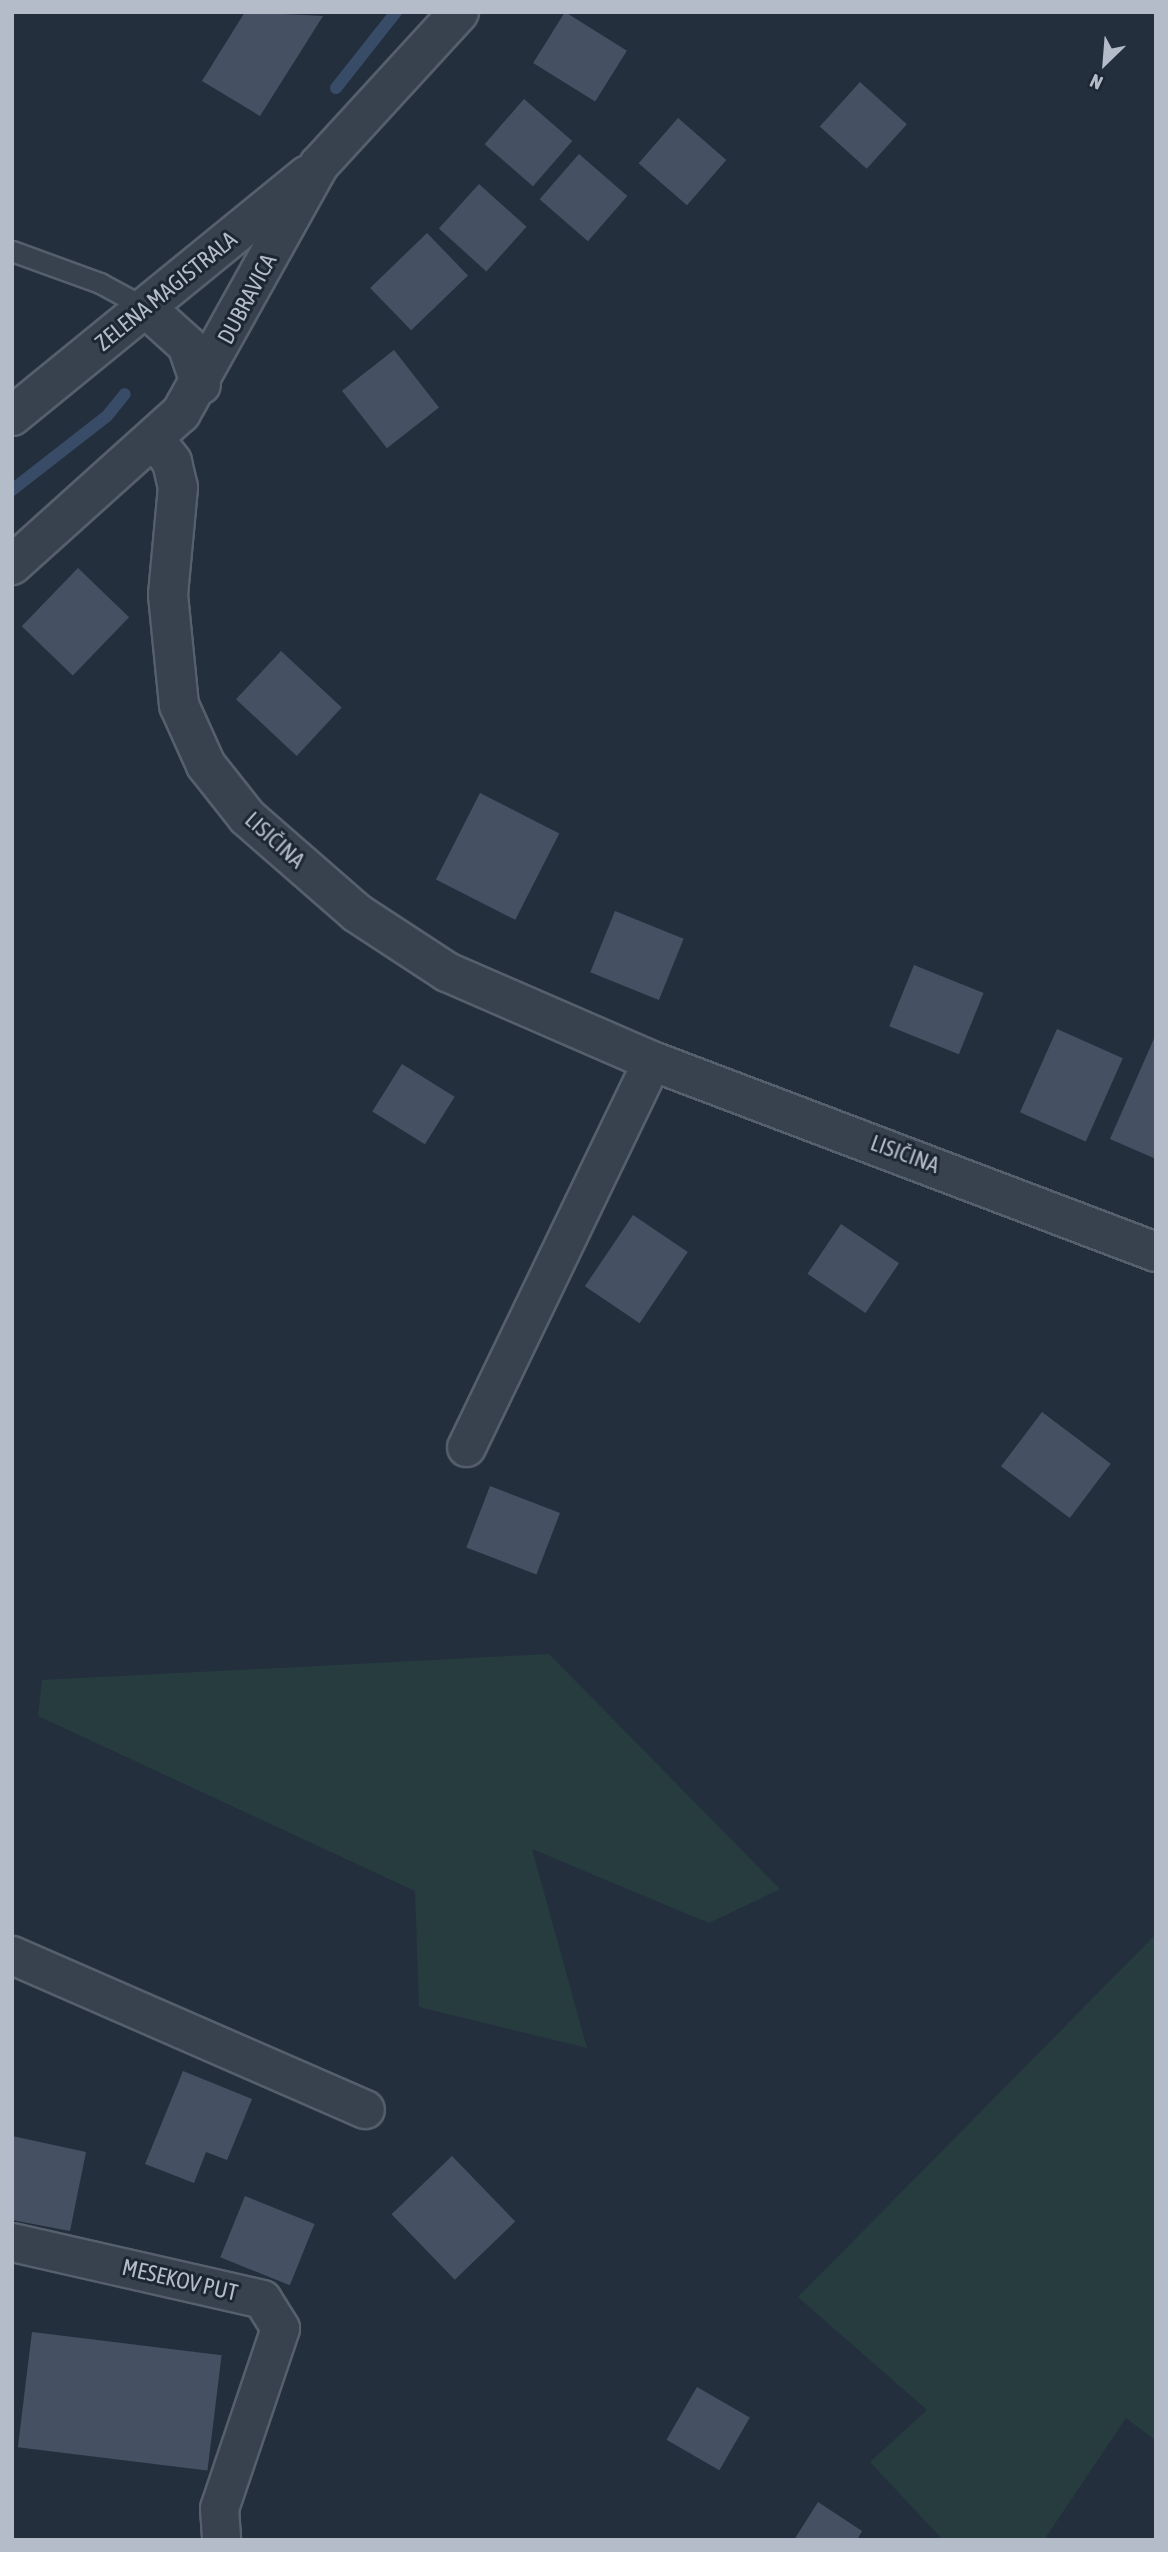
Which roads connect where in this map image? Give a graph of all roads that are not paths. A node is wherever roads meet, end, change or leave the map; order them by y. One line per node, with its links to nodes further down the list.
1 (459, 12): 2 (street, DUBRAVICA)
2 (319, 165): 4 (street, ZELENA MAGISTRALA); 5 (street, DUBRAVICA)
3 (12, 251): 4 (lane)
4 (146, 308): 5 (street); 6 (street, ZELENA MAGISTRALA)
5 (201, 384): 7 (street, DUBRAVICA)
6 (12, 416)
7 (155, 440): 8 (street, DUBRAVICA); 9 (street, LISIČINA)
8 (12, 565)
9 (652, 1061): 10 (street, LISIČINA); 11 (street)
10 (1156, 1252)
11 (466, 1447)
12 (12, 1955): 13 (street)
13 (365, 2109)
14 (12, 2242): 15 (street, MESEKOV PUT)
15 (221, 2540)

